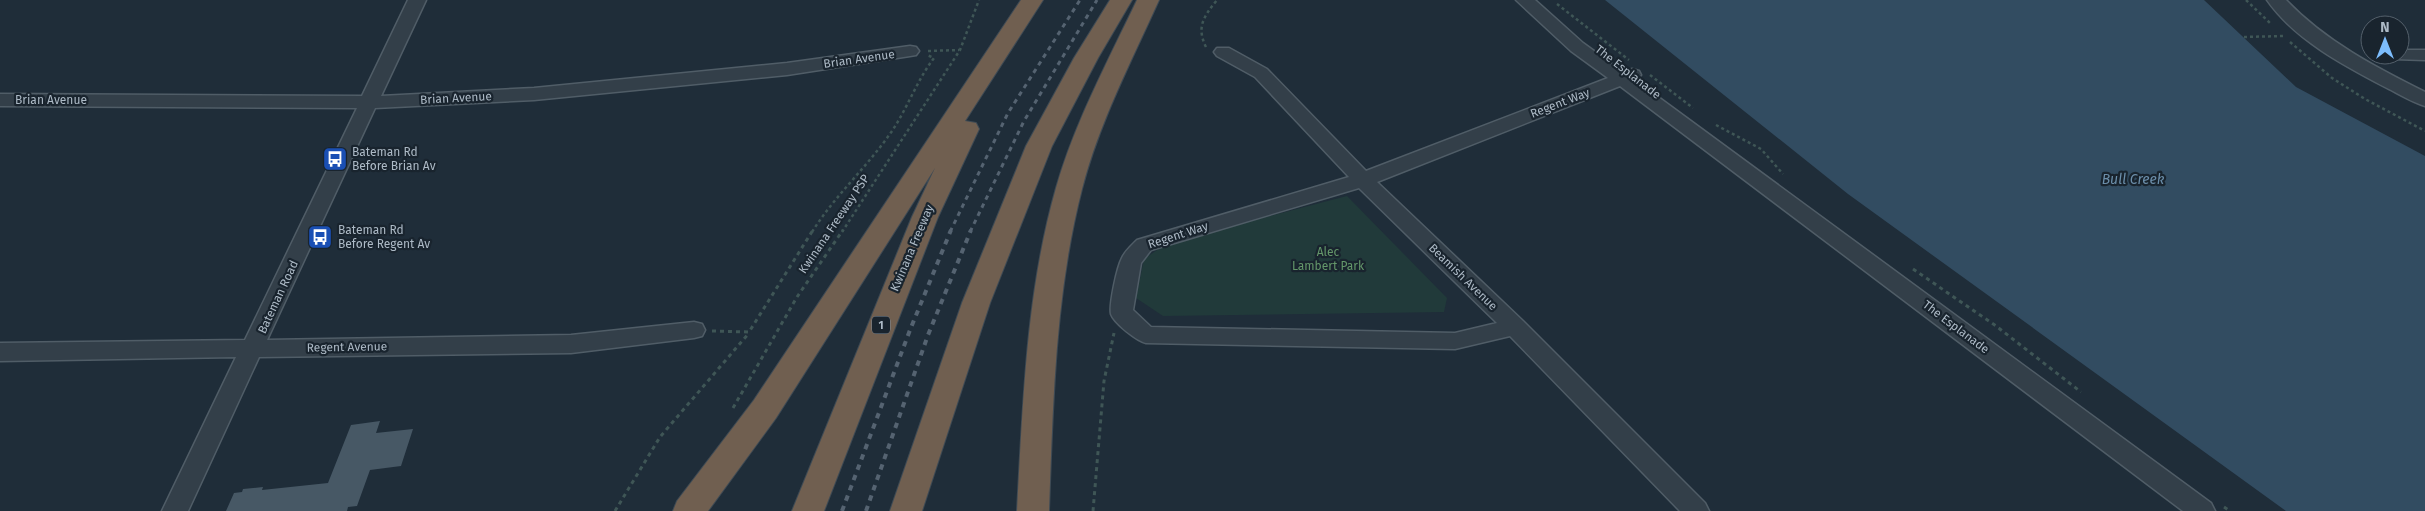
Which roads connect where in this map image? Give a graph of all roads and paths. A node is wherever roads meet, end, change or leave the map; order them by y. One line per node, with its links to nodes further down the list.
1 (417, 0): 22 (street, Bateman Road)
2 (979, 0): 12 (path, Kwinana Freeway PSP)
3 (1032, 0): 33 (highway)
4 (1046, 0): 34 (highway, Kwinana Freeway / 1)
5 (1121, 0): 35 (highway)
6 (1148, 0): 36 (highway)
7 (1217, 0): 14 (path)
8 (1525, 0): 19 (street, The Esplanade)
9 (2276, 0): 15 (street)
10 (2283, 36): 11 (path)
11 (2244, 37)
12 (960, 50): 13 (path); 30 (path, Kwinana Freeway PSP)
13 (910, 51): 22 (street, Brian Avenue); 27 (path)
14 (1223, 52): 23 (street, Beamish Avenue)
15 (2342, 54): 16 (street); 21 (street)
16 (2360, 54)
17 (2410, 55): 18 (street)
18 (2425, 55)
19 (1627, 77): 23 (street, Regent Way); 39 (street, The Esplanade)
20 (0, 100): 22 (street, Brian Avenue)
21 (2425, 100)
22 (370, 102): 28 (street, Bateman Road)
23 (1363, 180): 24 (street, Regent Way); 25 (street, Beamish Avenue)
24 (1122, 313): 25 (street); 37 (path)
25 (1515, 327): 38 (street, Beamish Avenue)
26 (694, 330): 27 (path); 28 (street, Regent Avenue)
27 (750, 332): 32 (path)
28 (253, 348): 29 (street, Regent Avenue); 31 (street, Bateman Road)
29 (0, 352)
30 (732, 409)
31 (175, 511)
32 (615, 511)
33 (689, 511)
34 (808, 511)
35 (906, 511)
36 (1033, 511)
37 (1093, 511)
38 (1696, 511)
39 (2202, 511)

